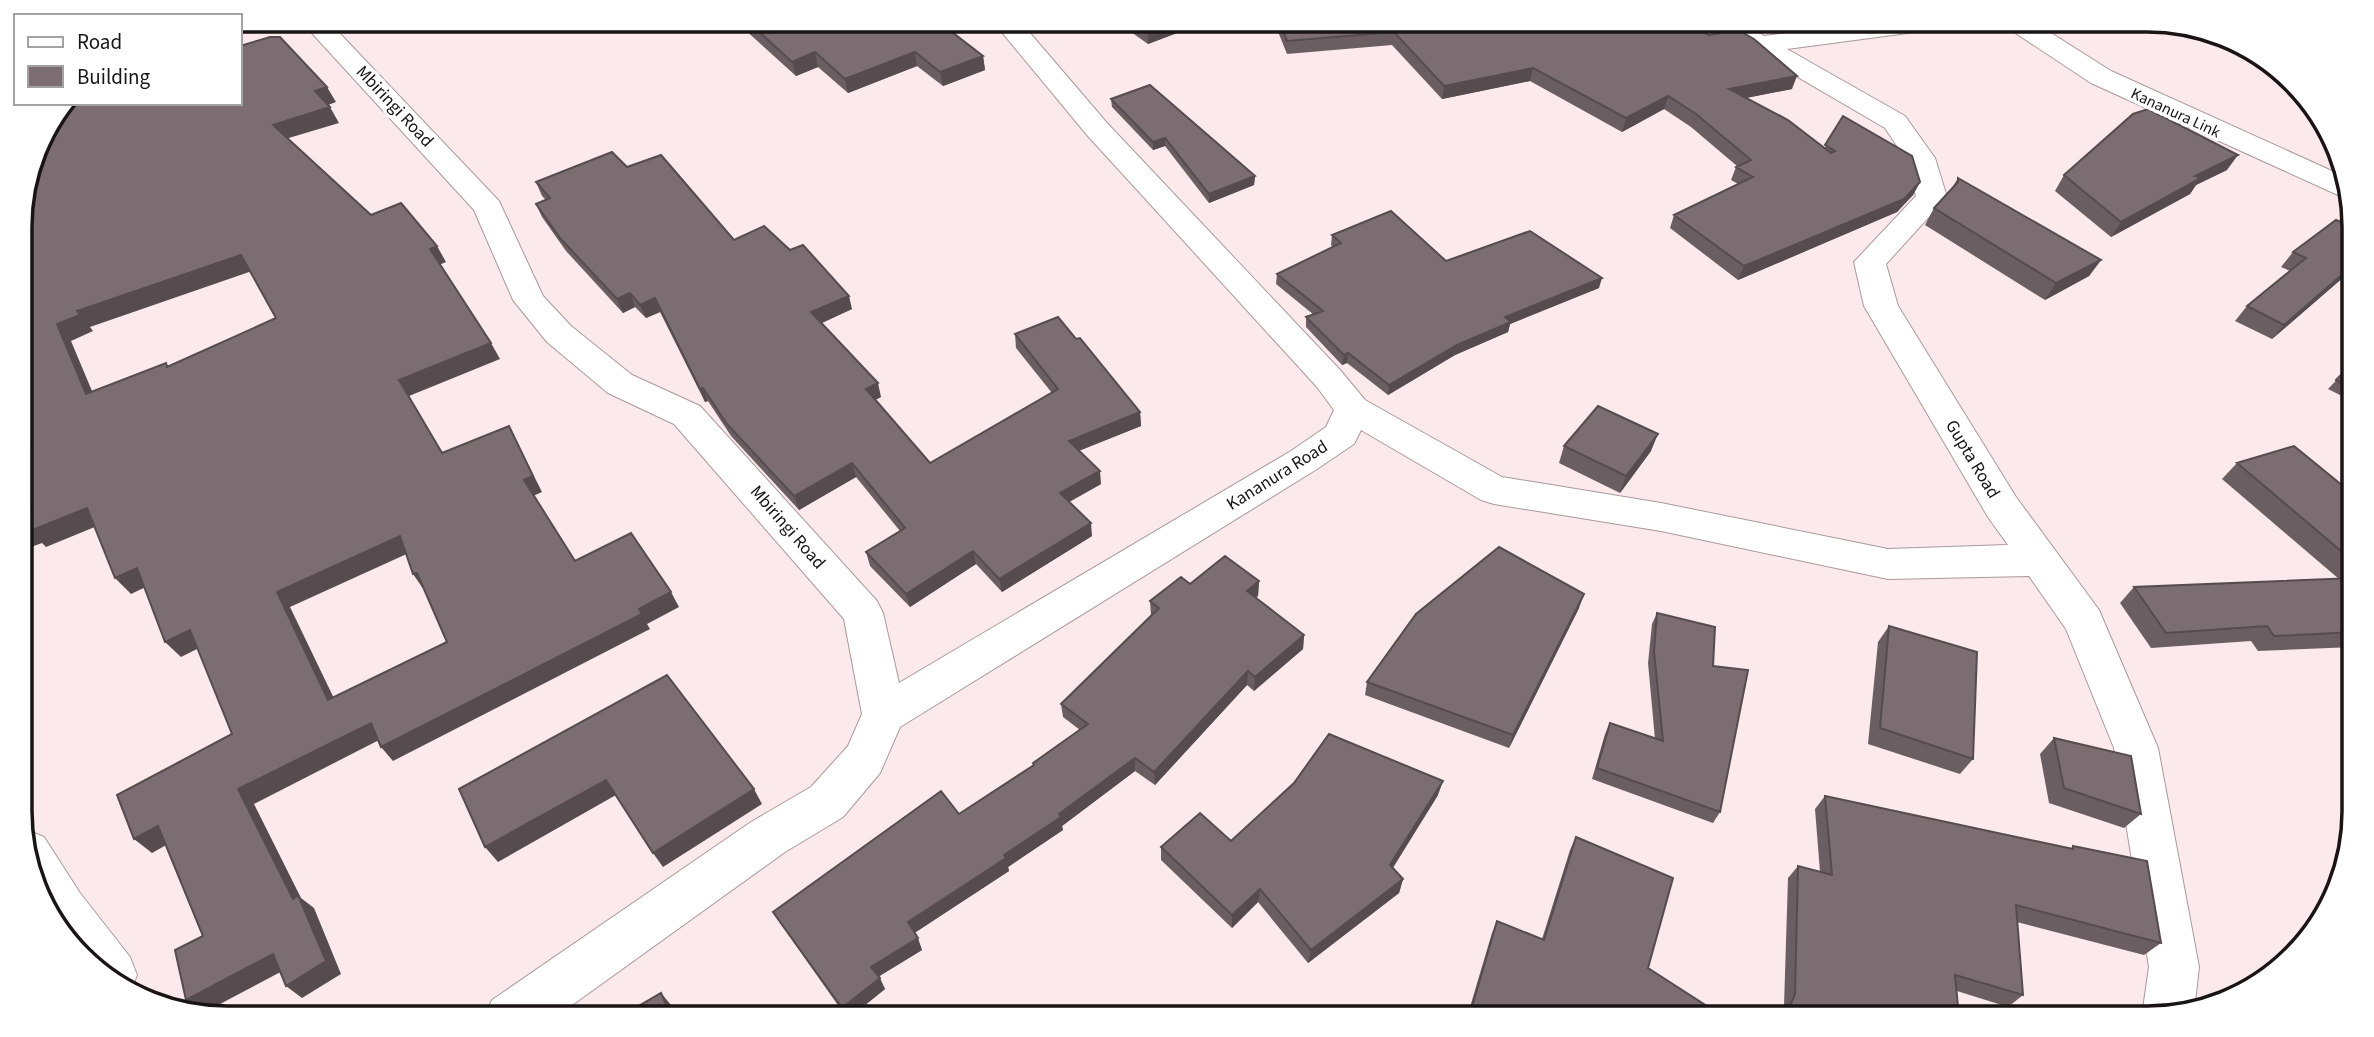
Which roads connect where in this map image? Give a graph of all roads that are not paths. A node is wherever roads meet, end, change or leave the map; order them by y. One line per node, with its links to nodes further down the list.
1 (325, 32): 10 (street, Mbiringi Road)
2 (1015, 32): 8 (street)
3 (1739, 32): 6 (street, Gupta Road)
4 (1853, 32): 6 (street)
5 (2031, 32): 7 (street, Kananura Link)
6 (1761, 44): 9 (street, Gupta Road)
7 (2338, 184)
8 (1352, 409): 9 (street); 10 (street, Kananura Road)
9 (2039, 560): 13 (street, Gupta Road)
10 (884, 713): 14 (street)
11 (44, 879): 12 (street)
12 (98, 956)
13 (2169, 1004)
14 (527, 1006)

